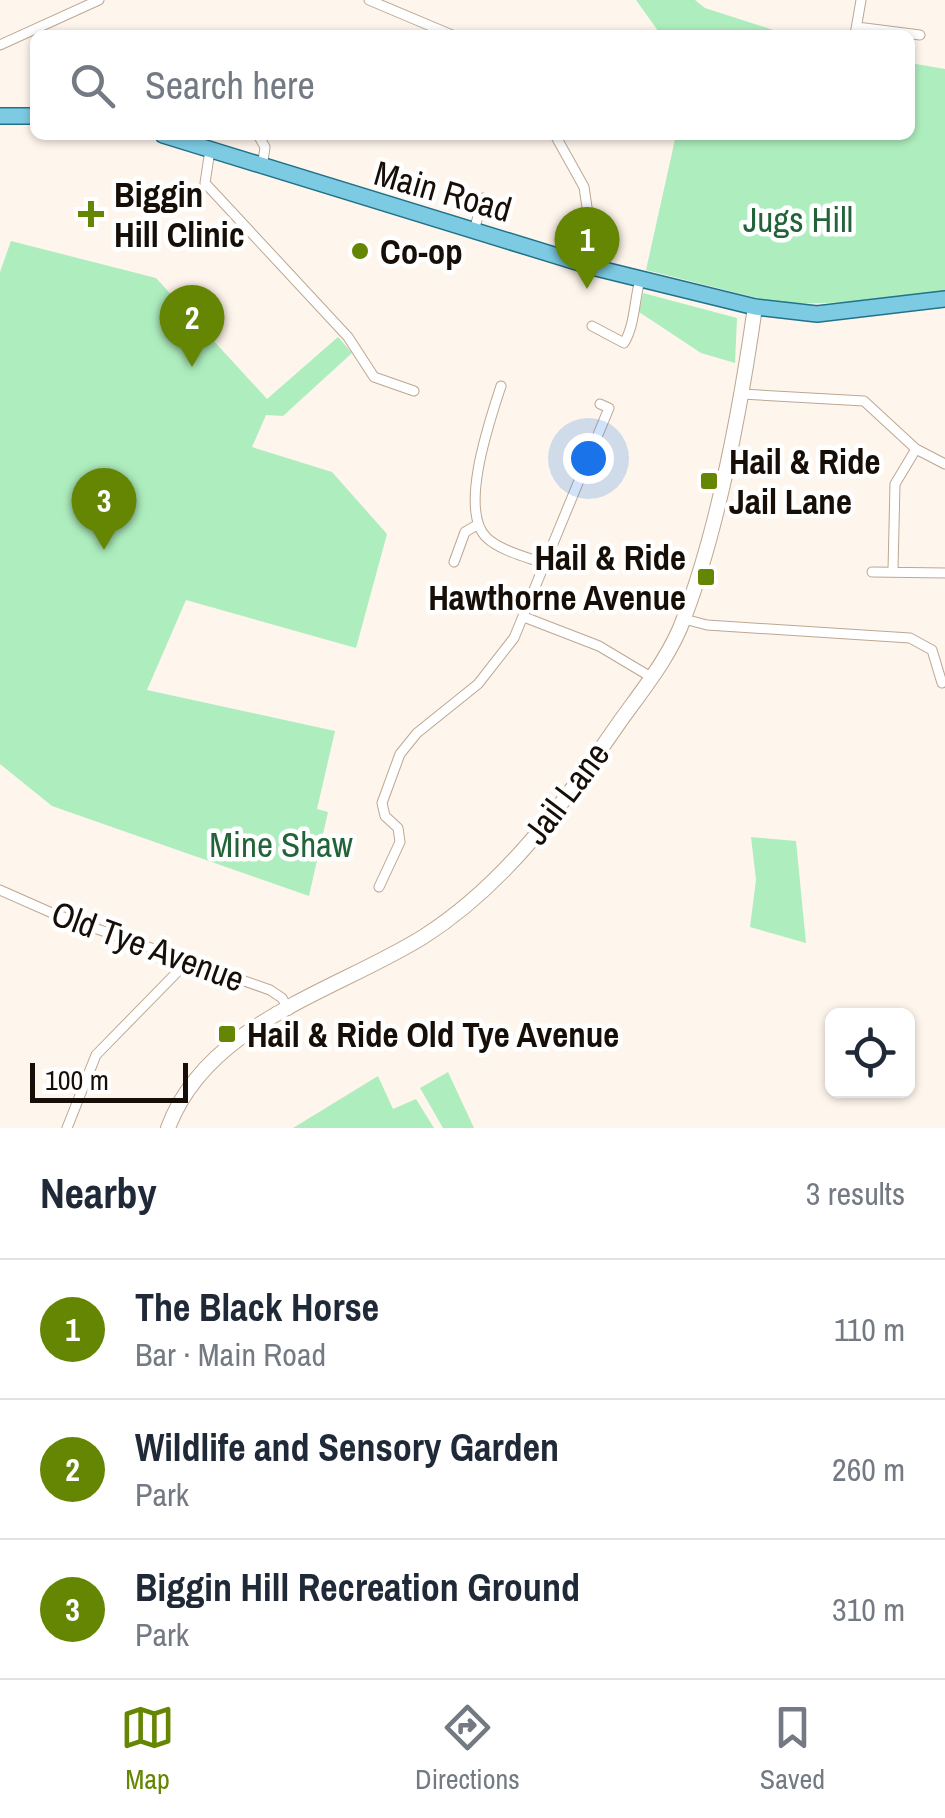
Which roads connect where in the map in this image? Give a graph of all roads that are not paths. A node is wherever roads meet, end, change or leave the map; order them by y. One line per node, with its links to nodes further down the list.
1 (99, 0): 4 (street)
2 (369, 0): 5 (street)
3 (861, 0): 6 (street)
4 (32, 30)
5 (440, 30)
6 (856, 30)
7 (30, 31): 10 (street)
8 (915, 35): 9 (street)
9 (920, 35)
10 (0, 44)
11 (0, 116): 12 (main road)
12 (30, 116)
13 (179, 140): 16 (main road, Main Road)
14 (261, 140): 17 (street)
15 (560, 140): 20 (street)
16 (210, 150): 17 (main road, Main Road); 26 (street)
17 (262, 168): 19 (main road, Main Road)
18 (483, 198): 19 (street)
19 (474, 231): 20 (main road, Main Road)
20 (596, 268): 21 (main road, Main Road)
21 (640, 280): 23 (main road, Main Road); 24 (street)
22 (945, 299): 23 (main road, Main Road)
23 (756, 307): 27 (street, Jail Lane)
24 (592, 326)
25 (501, 386): 31 (street)
26 (414, 391)
27 (742, 394): 29 (street); 38 (street, Jail Lane)
28 (600, 404): 33 (street)
29 (916, 449): 30 (street); 34 (street)
30 (945, 464)
31 (477, 524): 32 (street); 33 (street)
32 (454, 562)
33 (544, 564): 37 (street)
34 (892, 570): 35 (street); 36 (street)
35 (872, 572)
36 (945, 574)
37 (524, 617): 39 (street); 41 (street)
38 (684, 619): 39 (street, Jail Lane); 40 (street)
39 (652, 677): 44 (street, Jail Lane)
40 (942, 682)
41 (380, 887)
42 (0, 890): 43 (street, Old Tye Avenue)
43 (188, 961): 44 (street, Old Tye Avenue); 45 (street)
44 (289, 1010): 46 (street, Jail Lane)
45 (68, 1128)
46 (168, 1128)

